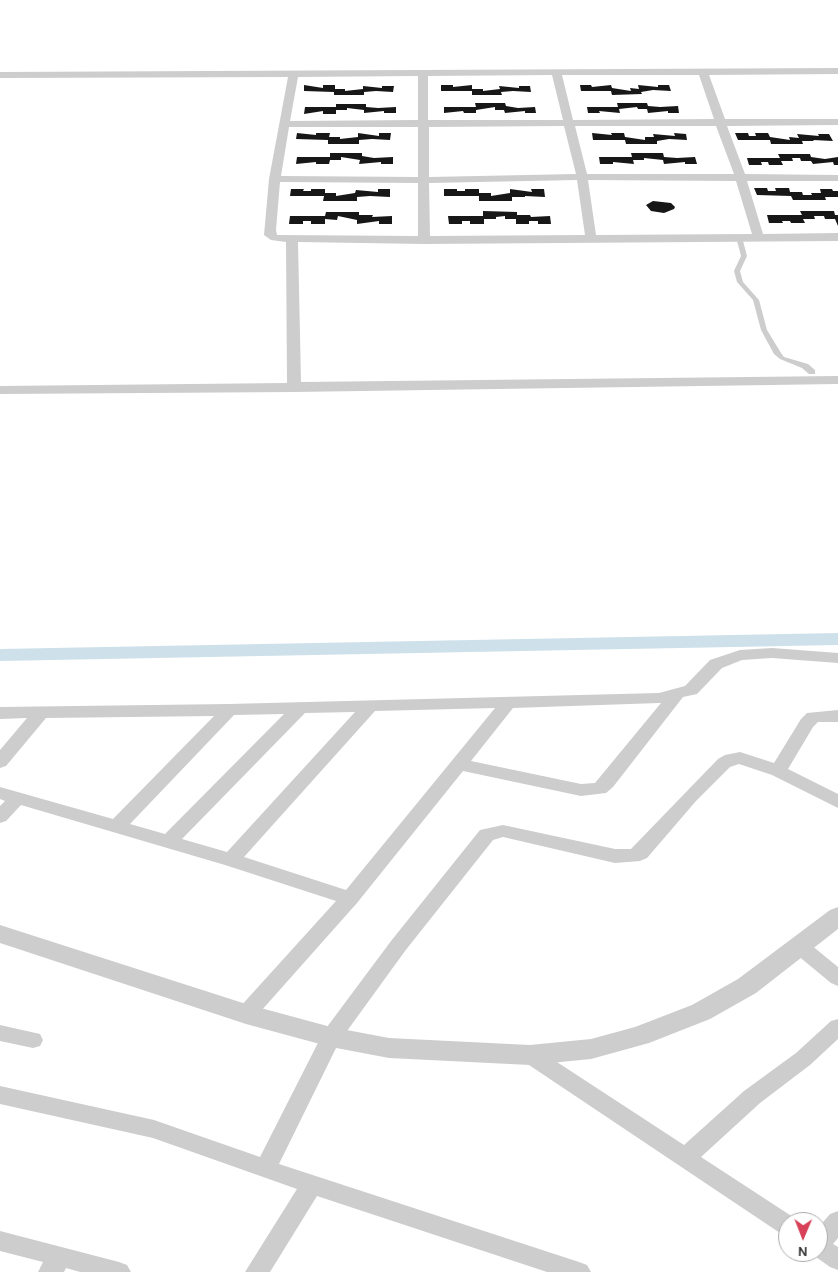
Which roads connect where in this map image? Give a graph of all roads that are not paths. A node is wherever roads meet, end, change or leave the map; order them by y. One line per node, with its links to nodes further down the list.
1 (838, 72): 2 (street)
2 (704, 73): 4 (street); 9 (street)
3 (424, 74): 4 (street); 6 (street); 11 (street)
4 (557, 74): 8 (street)
5 (0, 75): 6 (street)
6 (293, 75): 10 (street)
7 (838, 122): 9 (street)
8 (570, 123): 9 (street); 11 (street); 12 (street)
9 (721, 123): 13 (street)
10 (286, 124): 11 (street); 15 (street)
11 (424, 124): 16 (street)
12 (582, 177): 13 (street); 16 (street); 20 (street)
13 (740, 177): 14 (street); 17 (street)
14 (838, 178)
15 (275, 179): 16 (street); 21 (street)
16 (424, 180): 22 (street)
17 (758, 236): 18 (street); 19 (street)
18 (739, 237): 20 (street); 23 (lane)
19 (838, 237)
20 (591, 238): 22 (street)
21 (292, 240): 22 (street); 27 (street)
22 (424, 240)
23 (812, 372): 24 (street); 27 (street)
24 (838, 372)
25 (838, 380): 27 (street)
26 (0, 382): 27 (street)
27 (293, 382): 28 (street)
28 (7, 390): 29 (street)
29 (0, 401)
30 (838, 658): 31 (street)
31 (676, 696): 32 (street); 40 (street)
32 (508, 703): 33 (street); 40 (street)
33 (369, 707): 34 (street); 48 (street)
34 (300, 708): 35 (street); 47 (street)
35 (229, 710): 37 (street); 46 (street)
36 (0, 713): 37 (street)
37 (41, 713): 39 (street)
38 (838, 716): 41 (street)
39 (0, 762)
40 (459, 764): 49 (street)
41 (778, 771): 44 (street); 57 (street)
42 (0, 793): 43 (street)
43 (18, 798): 45 (street); 46 (street)
44 (838, 802)
45 (0, 816)
46 (118, 826): 47 (street)
47 (169, 841): 48 (street)
48 (230, 860): 49 (street)
49 (350, 898): 54 (street)
50 (838, 916): 52 (street)
51 (0, 934): 54 (street)
52 (798, 945): 53 (street); 59 (street)
53 (834, 970)
54 (246, 1014): 57 (street)
55 (838, 1027): 61 (street)
56 (0, 1033): 58 (street)
57 (331, 1038): 59 (street); 62 (street)
58 (33, 1040)
59 (530, 1055): 61 (street)
60 (0, 1095): 62 (street)
61 (685, 1158): 64 (street)
62 (266, 1168): 63 (street)
63 (312, 1184): 70 (street); 71 (street)
64 (778, 1219)
65 (838, 1221): 66 (street)
66 (828, 1234)
67 (0, 1241): 68 (street)
68 (56, 1264): 69 (street)
69 (119, 1272)
70 (258, 1272)
71 (578, 1272)

